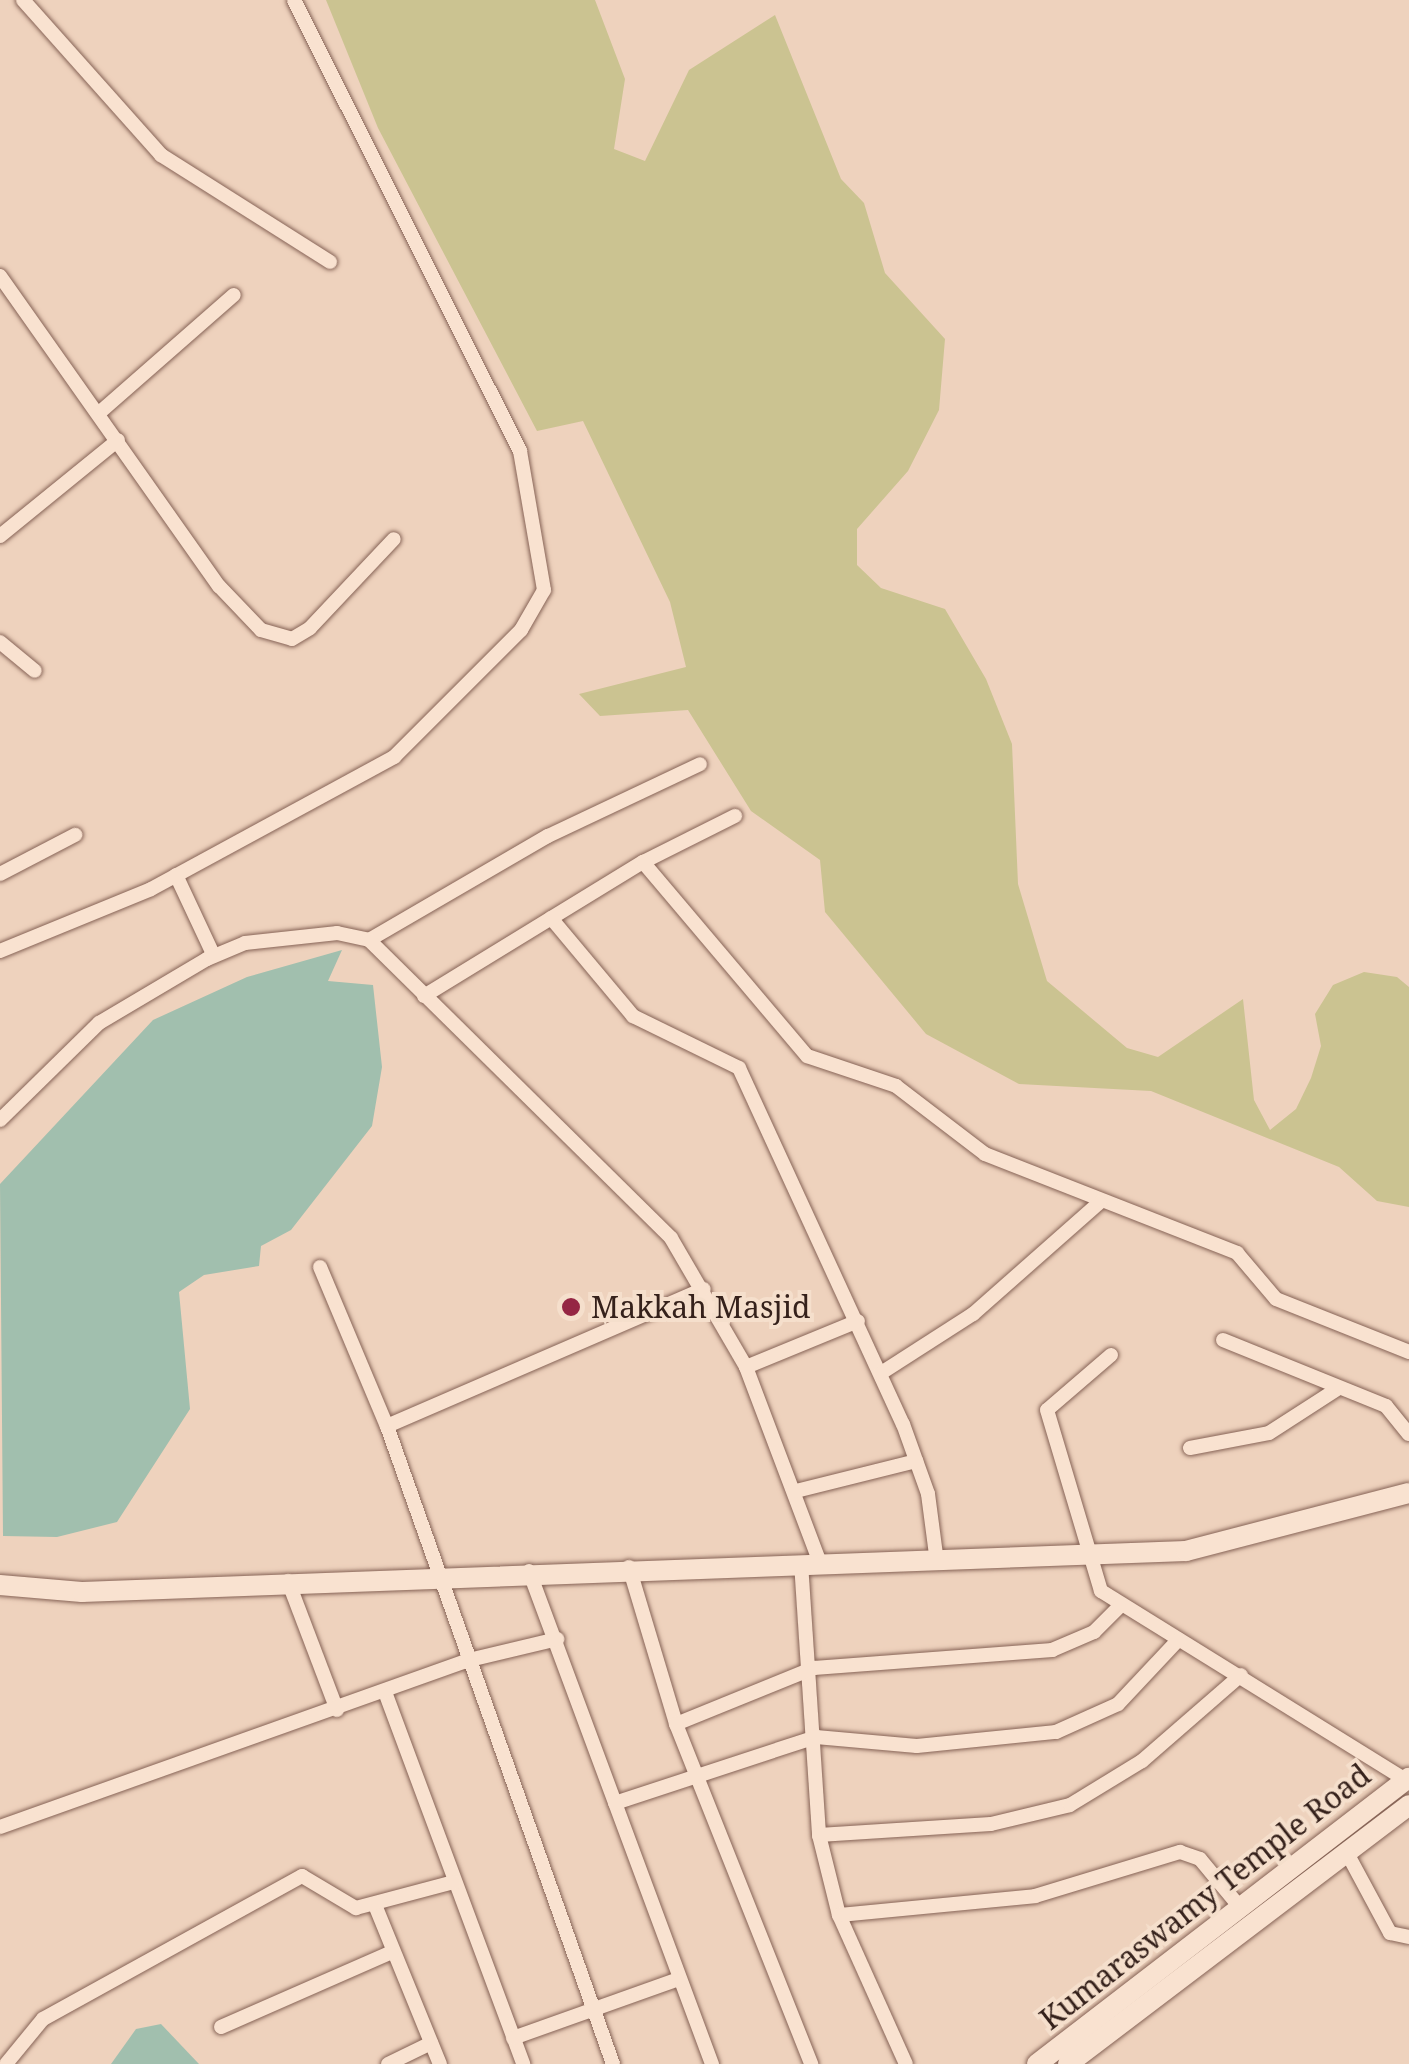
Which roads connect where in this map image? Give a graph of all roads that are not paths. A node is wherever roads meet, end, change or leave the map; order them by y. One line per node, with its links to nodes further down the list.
1 (23, 0): 3 (street)
2 (294, 0): 17 (street)
3 (330, 262)
4 (0, 276): 6 (street)
5 (234, 294): 6 (street)
6 (98, 413): 7 (street)
7 (118, 440): 8 (street); 9 (street)
8 (0, 536)
9 (394, 538)
10 (0, 642): 11 (street)
11 (35, 672)
12 (700, 764): 19 (street)
13 (735, 816): 15 (street)
14 (76, 835): 16 (street)
15 (643, 862): 18 (street); 24 (street)
16 (0, 874)
17 (176, 875): 20 (street); 21 (street)
18 (551, 918): 22 (street); 27 (street)
19 (369, 940): 21 (street); 22 (street)
20 (0, 950)
21 (214, 956): 23 (street)
22 (424, 996): 26 (street)
23 (0, 1120)
24 (1099, 1203): 29 (street); 32 (street)
25 (320, 1268): 34 (street)
26 (704, 1289): 31 (street); 34 (street)
27 (858, 1322): 31 (street); 32 (street)
28 (1223, 1340): 33 (street)
29 (1409, 1352)
30 (1111, 1355): 40 (street)
31 (746, 1367): 38 (street)
32 (880, 1373): 37 (street)
33 (1337, 1389): 35 (street); 36 (street)
34 (388, 1426): 45 (street)
35 (1409, 1434)
36 (1190, 1448)
37 (916, 1461): 38 (street); 41 (street)
38 (796, 1492): 42 (street)
39 (1409, 1493): 40 (street)
40 (1086, 1556): 41 (street); 48 (street)
41 (937, 1562): 42 (street)
42 (811, 1563): 43 (street); 52 (street)
43 (630, 1566): 44 (street); 56 (street)
44 (529, 1571): 45 (street); 49 (street)
45 (434, 1574): 46 (street); 51 (street)
46 (288, 1581): 47 (street); 55 (street)
47 (0, 1585)
48 (1119, 1607): 50 (street); 52 (street)
49 (557, 1639): 51 (street); 60 (street)
50 (1178, 1640): 53 (street); 57 (street)
51 (465, 1661): 54 (street); 72 (street)
52 (814, 1668): 56 (street); 57 (street)
53 (1241, 1675): 59 (street); 63 (street)
54 (386, 1692): 55 (street); 65 (street)
55 (337, 1710): 62 (street)
56 (676, 1724): 58 (street)
57 (816, 1738): 58 (street); 63 (street)
58 (693, 1774): 60 (street); 82 (street)
59 (1408, 1779): 67 (street, Kumaraswamy Temple Road)
60 (614, 1803): 71 (street)
61 (1409, 1805): 64 (street, Kumaraswamy Temple Road)
62 (0, 1827)
63 (818, 1836): 68 (street)
64 (1347, 1853): 69 (street); 85 (street, Kumaraswamy Temple Road)
65 (454, 1882): 66 (street); 74 (street)
66 (375, 1905): 70 (street); 76 (street)
67 (1238, 1906): 68 (street); 84 (street, Kumaraswamy Temple Road)
68 (840, 1915): 83 (street)
69 (1409, 1937)
70 (392, 1952): 73 (street); 75 (street)
71 (679, 1979): 72 (street); 81 (street)
72 (594, 2008): 74 (street); 80 (street)
73 (221, 2027)
74 (513, 2038): 79 (street)
75 (431, 2043): 77 (street); 78 (street)
76 (6, 2064)
77 (388, 2064)
78 (440, 2064)
79 (522, 2064)
80 (613, 2064)
81 (712, 2064)
82 (811, 2064)
83 (906, 2064)
84 (1037, 2064)
85 (1068, 2064)

